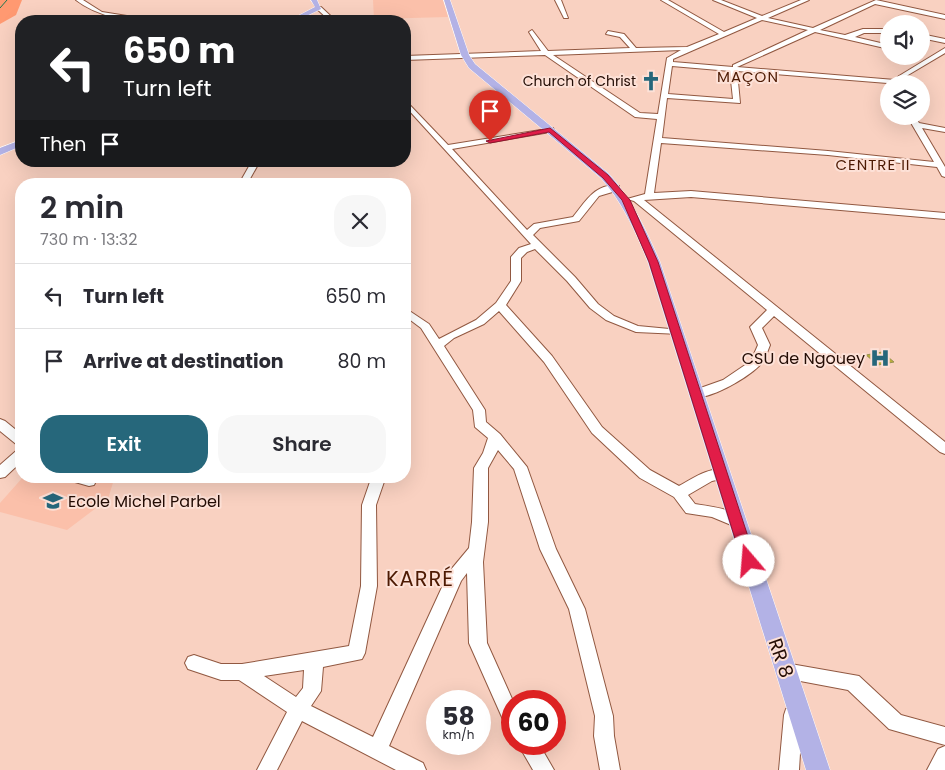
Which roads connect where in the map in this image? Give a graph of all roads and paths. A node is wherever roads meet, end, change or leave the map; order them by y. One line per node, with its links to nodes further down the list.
1 (89, 0): 8 (street)
2 (314, 0): 10 (main road)
3 (447, 0): 31 (main road, RR 8)
4 (558, 0): 14 (street)
5 (664, 0): 21 (street)
6 (716, 0): 16 (street)
7 (806, 0): 16 (street)
8 (80, 1): 11 (street)
9 (877, 1): 15 (street); 17 (street)
10 (319, 8): 12 (main road); 13 (street)
11 (114, 15)
12 (304, 15)
13 (326, 15)
14 (566, 17)
15 (945, 17)
16 (761, 18): 17 (street); 21 (street)
17 (815, 30): 22 (street); 36 (street)
18 (880, 30): 22 (street)
19 (532, 32): 29 (street)
20 (608, 33): 27 (street)
21 (724, 34): 26 (street)
22 (846, 37): 25 (street)
23 (930, 38): 24 (street)
24 (945, 41)
25 (880, 44)
26 (690, 48): 27 (street); 35 (street)
27 (635, 50): 29 (street)
28 (945, 50): 32 (street)
29 (546, 53): 31 (street); 41 (street)
30 (930, 55): 32 (street)
31 (465, 56): 33 (street); 43 (main road, RR 8)
32 (934, 56): 34 (street); 37 (street)
33 (411, 58)
34 (945, 59)
35 (668, 64): 36 (street); 39 (street)
36 (729, 68): 38 (street); 39 (street)
37 (903, 75)
38 (880, 82)
39 (664, 96): 41 (street)
40 (411, 108): 47 (street)
41 (662, 117): 45 (street)
42 (915, 126): 44 (street); 49 (street)
43 (550, 130): 47 (street); 53 (main road, RR 8)
44 (945, 130)
45 (658, 140): 49 (street); 54 (street)
46 (15, 146): 48 (main road)
47 (448, 147): 57 (street)
48 (0, 152)
49 (939, 164): 51 (street)
50 (253, 167): 52 (street)
51 (945, 174)
52 (246, 178)
53 (616, 188): 55 (main road, RR 8); 57 (street)
54 (649, 196): 55 (street); 56 (street)
55 (631, 199): 60 (street); 62 (main road, RR 8)
56 (945, 216)
57 (527, 235): 58 (street)
58 (538, 245): 59 (street); 62 (street)
59 (500, 305): 63 (street); 73 (street)
60 (773, 310): 64 (street); 68 (street)
61 (411, 316): 63 (street)
62 (676, 332): 64 (main road, RR 8)
63 (438, 345): 67 (street)
64 (696, 394): 71 (main road, RR 8)
65 (0, 424): 66 (street)
66 (15, 436)
67 (495, 437): 75 (street); 90 (street)
68 (945, 448)
69 (15, 459): 70 (street)
70 (0, 473)
71 (720, 474): 73 (street); 74 (main road, RR 8)
72 (376, 483): 76 (street)
73 (679, 493): 74 (street)
74 (736, 521): 78 (main road, RR 8 / RR 8)
75 (476, 551): 80 (street); 84 (street)
76 (314, 661): 79 (street); 81 (street)
77 (194, 663): 79 (street)
78 (785, 671): 82 (main road, RR 8 / RR 8); 83 (street)
79 (242, 672): 81 (street)
80 (501, 697)
81 (298, 709): 84 (street); 87 (street)
82 (799, 712): 91 (street); 92 (main road, RR 8 / RR 8)
83 (945, 736)
84 (378, 750): 88 (street)
85 (535, 755): 89 (street)
86 (945, 756): 93 (street)
87 (268, 770)
88 (416, 770)
89 (544, 770)
90 (610, 770)
91 (790, 770)
92 (818, 770)
93 (937, 770)

